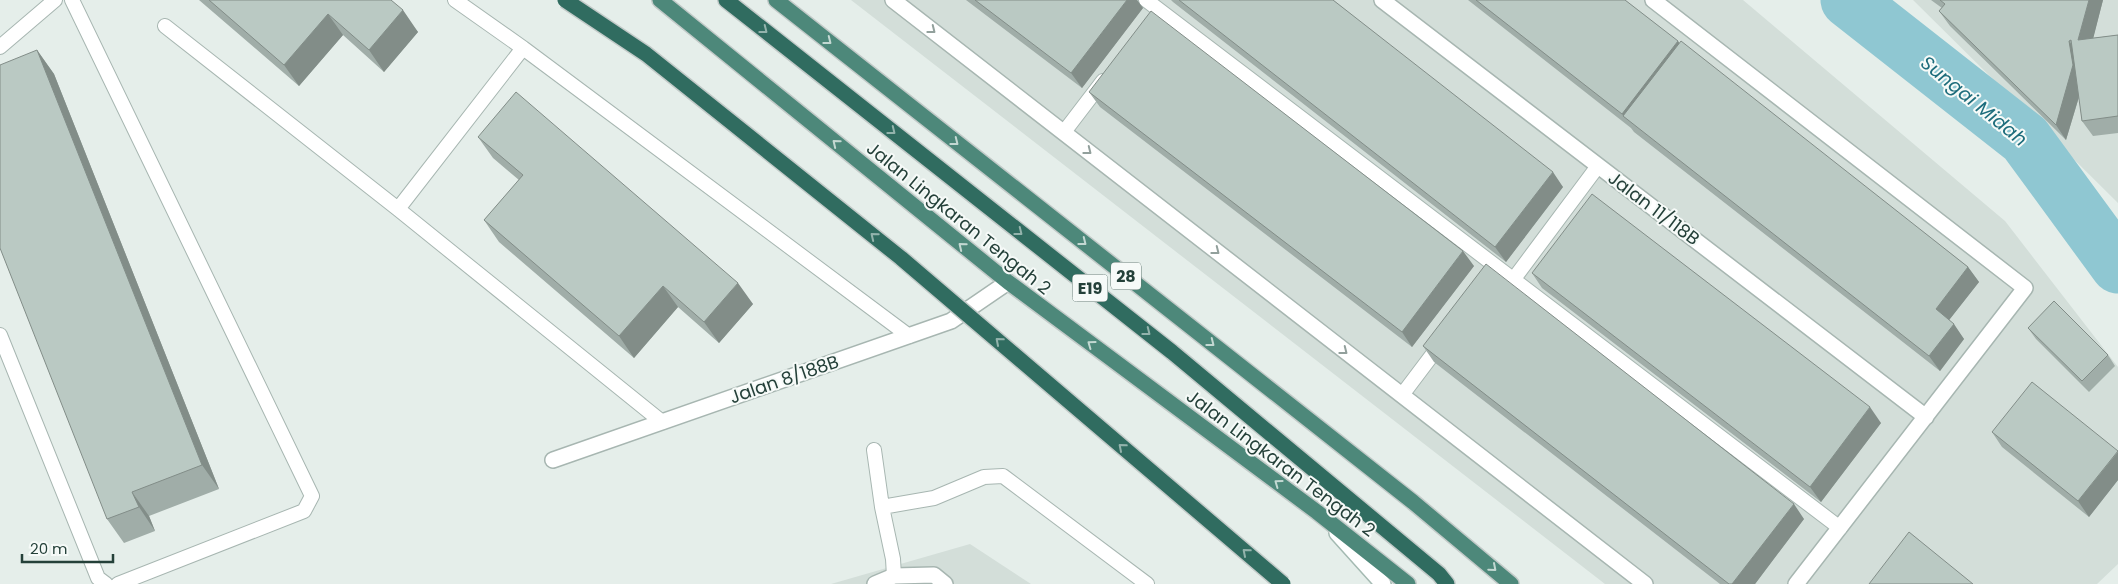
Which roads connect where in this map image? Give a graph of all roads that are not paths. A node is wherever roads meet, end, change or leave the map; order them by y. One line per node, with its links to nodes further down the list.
1 (56, 0): 14 (lane)
2 (72, 0): 35 (lane)
3 (455, 0): 15 (lane)
4 (565, 0): 39 (highway, one-way to 4, bridge)
5 (660, 0): 21 (highway, Jalan Lingkaran Tengah 2, one-way to 5)
6 (726, 0): 42 (highway, E19, one-way to 42)
7 (776, 0): 43 (highway, 28, one-way to 43)
8 (893, 0): 17 (street, one-way to 17)
9 (1146, 0): 12 (lane)
10 (1382, 0): 18 (street, Jalan 11/118B)
11 (1653, 0): 26 (street)
12 (1158, 9): 20 (lane)
13 (165, 26): 19 (lane)
14 (0, 48)
15 (523, 48): 19 (lane); 24 (lane)
16 (1111, 71): 17 (lane)
17 (1064, 132): 25 (street, one-way to 25)
18 (1598, 166): 20 (lane); 26 (street, Jalan 11/118B)
19 (398, 209): 27 (lane)
20 (1513, 280): 32 (lane)
21 (1008, 282): 24 (street, Jalan 8/188B); 31 (highway, Jalan Lingkaran Tengah 2, one-way to 21)
22 (1450, 332): 25 (lane)
23 (0, 335): 34 (lane)
24 (909, 336): 27 (street, Jalan 8/188B)
25 (1402, 395): 44 (street)
26 (1926, 417): 32 (street)
27 (662, 422): 29 (street, Jalan 8/188B)
28 (874, 450): 30 (lane)
29 (553, 460)
30 (882, 507): 33 (lane); 38 (lane)
31 (1318, 512): 40 (street); 41 (highway, Jalan Lingkaran Tengah 2)
32 (1840, 528): 45 (street)
33 (894, 576): 36 (street); 37 (street)
34 (106, 584)
35 (118, 584)
36 (875, 584)
37 (945, 584)
38 (1147, 584)
39 (1282, 584)
40 (1383, 584)
41 (1408, 584)
42 (1446, 584)
43 (1511, 584)
44 (1645, 584)
45 (1796, 584)

